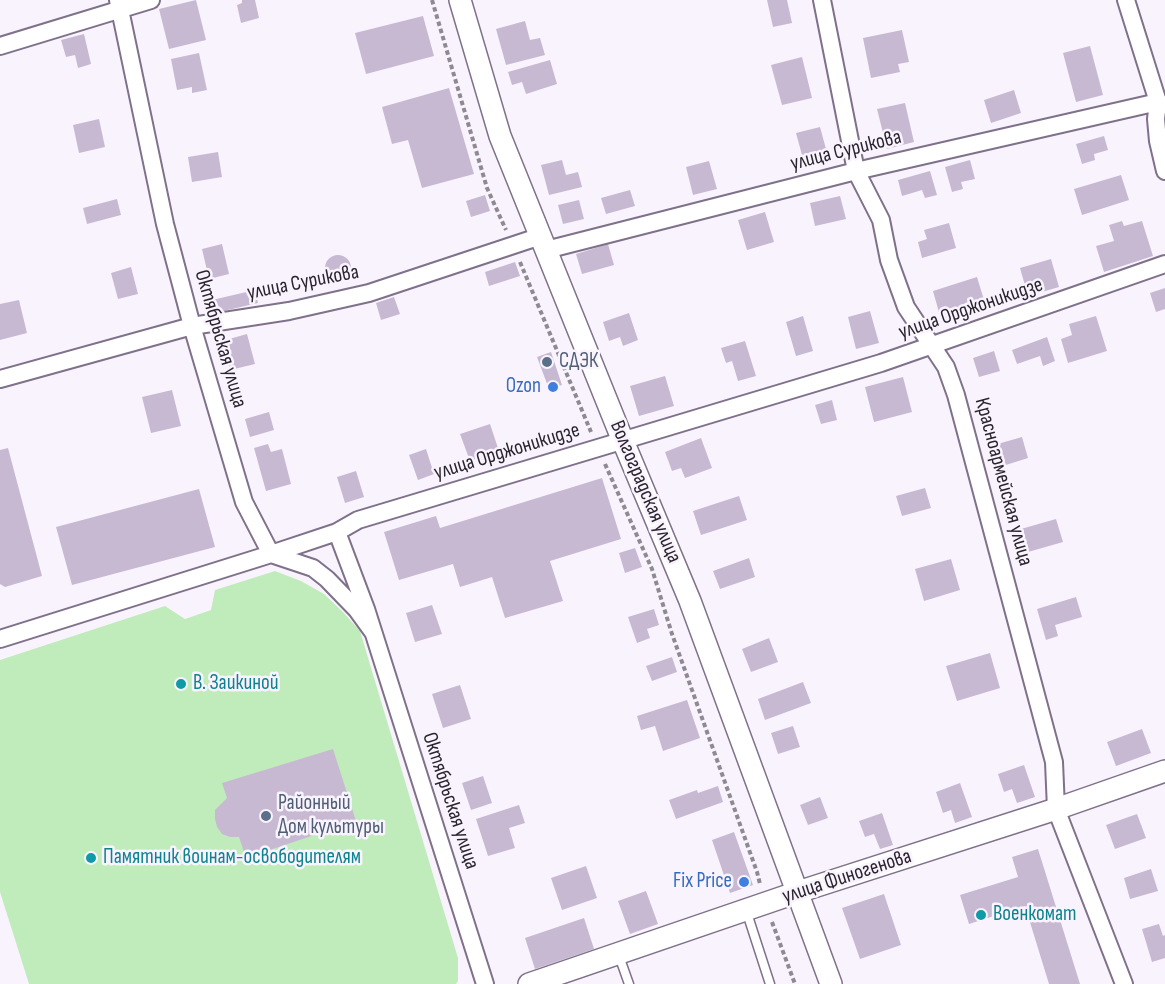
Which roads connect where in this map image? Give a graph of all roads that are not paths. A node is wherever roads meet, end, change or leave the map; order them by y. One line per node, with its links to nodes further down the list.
1 (151, 0): 5 (street)
2 (460, 0): 10 (street, Волгоградская улица)
3 (822, 0): 8 (street, Красноармейская улица)
4 (1126, 0): 7 (street)
5 (119, 5): 6 (street); 12 (street, Октябрьская улица)
6 (0, 46)
7 (1162, 103): 8 (street, улица Сурикова); 9 (street)
8 (856, 171): 10 (street, улица Сурикова); 13 (street, Красноармейская улица)
9 (1165, 171)
10 (544, 243): 12 (street, улица Сурикова); 15 (street, Волгоградская улица)
11 (1165, 264): 13 (street, улица Орджоникидзе)
12 (192, 326): 14 (street, улица Сурикова); 17 (street, Октябрьская улица)
13 (932, 346): 15 (street, улица Орджоникидзе); 21 (street, Красноармейская улица)
14 (0, 379)
15 (623, 441): 16 (street, улица Орджоникидзе); 22 (street, Волгоградская улица)
16 (337, 532): 17 (street, улица Орджоникидзе); 18 (street, Октябрьская улица)
17 (271, 554): 18 (street, Октябрьская улица); 19 (street, улица Орджоникидзе)
18 (373, 632): 25 (street, Октябрьская улица)
19 (0, 639)
20 (1165, 771): 21 (street, улица Финогенова)
21 (1056, 809): 22 (street, улица Финогенова); 30 (street, Красноармейская улица)
22 (798, 892): 23 (street, улица Финогенова); 29 (street, Волгоградская улица)
23 (756, 907): 24 (street, улица Финогенова); 28 (lane)
24 (618, 953): 26 (street, улица Финогенова); 27 (lane)
25 (485, 984)
26 (529, 984)
27 (629, 984)
28 (770, 984)
29 (831, 984)
30 (1124, 984)

